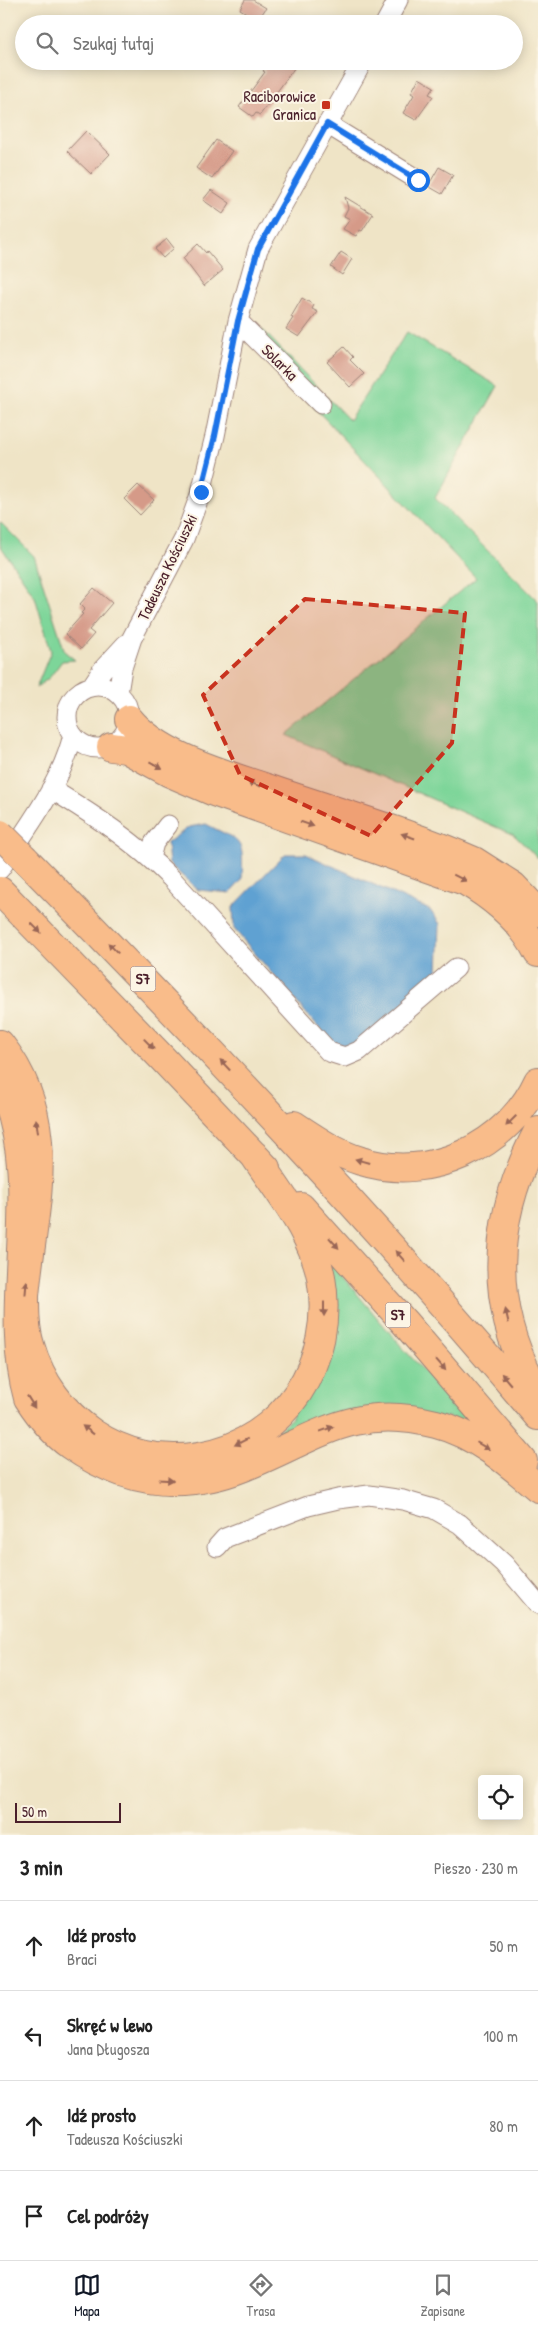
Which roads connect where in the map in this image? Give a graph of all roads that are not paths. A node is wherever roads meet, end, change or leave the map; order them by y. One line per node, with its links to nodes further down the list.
1 (398, 0): 2 (street)
2 (390, 15)
3 (358, 70): 4 (street, Tadeusza Kościuszki)
4 (327, 124): 5 (street); 6 (street, Tadeusza Kościuszki)
5 (418, 180)
6 (238, 321): 7 (street, Solarka); 8 (street, Tadeusza Kościuszki)
7 (321, 404)
8 (132, 638): 9 (street, Tadeusza Kościuszki); 10 (street, Tadeusza Kościuszki)
9 (91, 687): 10 (street); 12 (street)
10 (118, 693): 11 (street)
11 (129, 719): 13 (street); 19 (highway, one-way to 11)
12 (72, 735): 13 (street); 14 (street)
13 (102, 747): 14 (street); 20 (highway, one-way to 20)
14 (56, 782): 17 (street); 18 (street)
15 (168, 825): 17 (street)
16 (0, 834): 25 (highway, S7, one-way to 16, bridge)
17 (150, 858): 21 (street)
18 (1, 884): 27 (highway, S7, one-way to 27)
19 (538, 912)
20 (538, 953)
21 (456, 968)
22 (0, 1044): 27 (highway, one-way to 22)
23 (538, 1081): 25 (highway, one-way to 25)
24 (0, 1082): 31 (highway, one-way to 31)
25 (259, 1100): 29 (highway, S7, one-way to 25)
26 (538, 1131): 28 (highway, one-way to 26)
27 (254, 1155): 30 (highway, S7, one-way to 30)
28 (538, 1393)
29 (538, 1416)
30 (538, 1479)
31 (538, 1488)
32 (217, 1547): 33 (street)
33 (538, 1604)

